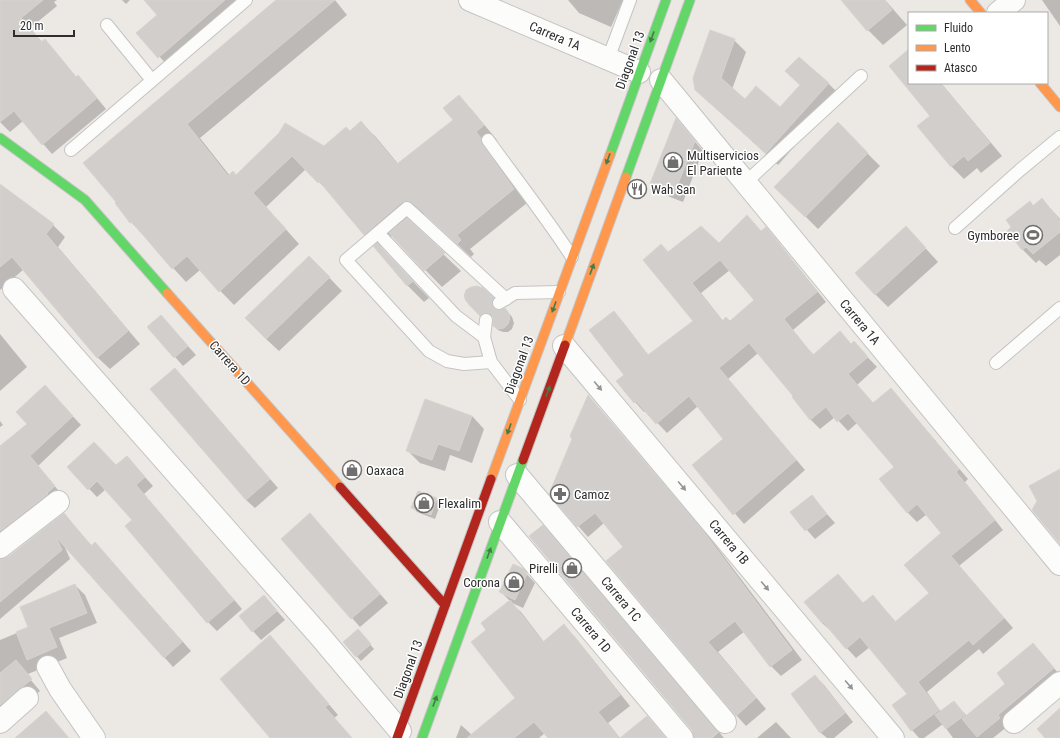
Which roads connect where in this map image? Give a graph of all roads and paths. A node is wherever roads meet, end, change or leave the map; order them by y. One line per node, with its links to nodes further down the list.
1 (246, 0): 14 (lane)
2 (470, 0): 11 (street, Carrera 1A)
3 (630, 0): 11 (lane)
4 (666, 0): 12 (main road, Diagonal 13, one-way to 12)
5 (690, 0): 15 (main road)
6 (970, 0): 8 (main road)
7 (1014, 0): 9 (street)
8 (980, 12)
9 (999, 12)
10 (107, 25): 14 (lane)
11 (608, 59): 12 (street, Carrera 1A)
12 (639, 72): 25 (main road, Diagonal 13, one-way to 25)
13 (861, 76): 22 (lane)
14 (151, 79): 21 (lane)
15 (661, 80): 22 (street, Carrera 1A); 31 (main road, one-way to 15)
16 (1041, 84): 17 (main road)
17 (1060, 107)
18 (1060, 137): 23 (lane)
19 (0, 138): 40 (main road, Carrera 1D)
20 (488, 140): 25 (lane)
21 (70, 150)
22 (745, 183): 39 (street, Carrera 1A)
23 (955, 228)
24 (378, 233): 27 (lane); 30 (lane); 32 (lane)
25 (572, 257): 27 (main road, Diagonal 13)
26 (14, 289): 47 (street)
27 (559, 292): 34 (main road, Diagonal 13, one-way to 34)
28 (1060, 308): 33 (lane)
29 (486, 320): 30 (lane)
30 (484, 337): 32 (lane)
31 (564, 346): 35 (main road, one-way to 31); 51 (street, Carrera 1B, one-way to 51)
32 (491, 362): 34 (lane)
33 (996, 363)
34 (520, 400): 40 (main road, Diagonal 13, one-way to 40)
35 (517, 475): 37 (main road); 45 (street, Carrera 1C)
36 (58, 502): 38 (street)
37 (500, 522): 49 (main road, one-way to 37); 50 (street, Carrera 1D)
38 (0, 547)
39 (1060, 564)
40 (446, 605): 47 (main road, Diagonal 13)
41 (48, 667): 48 (street)
42 (1060, 682): 46 (street)
43 (27, 698): 44 (street)
44 (0, 722)
45 (725, 722)
46 (1014, 722)
47 (398, 735)
48 (94, 738)
49 (422, 738)
50 (682, 738)
51 (893, 738)

